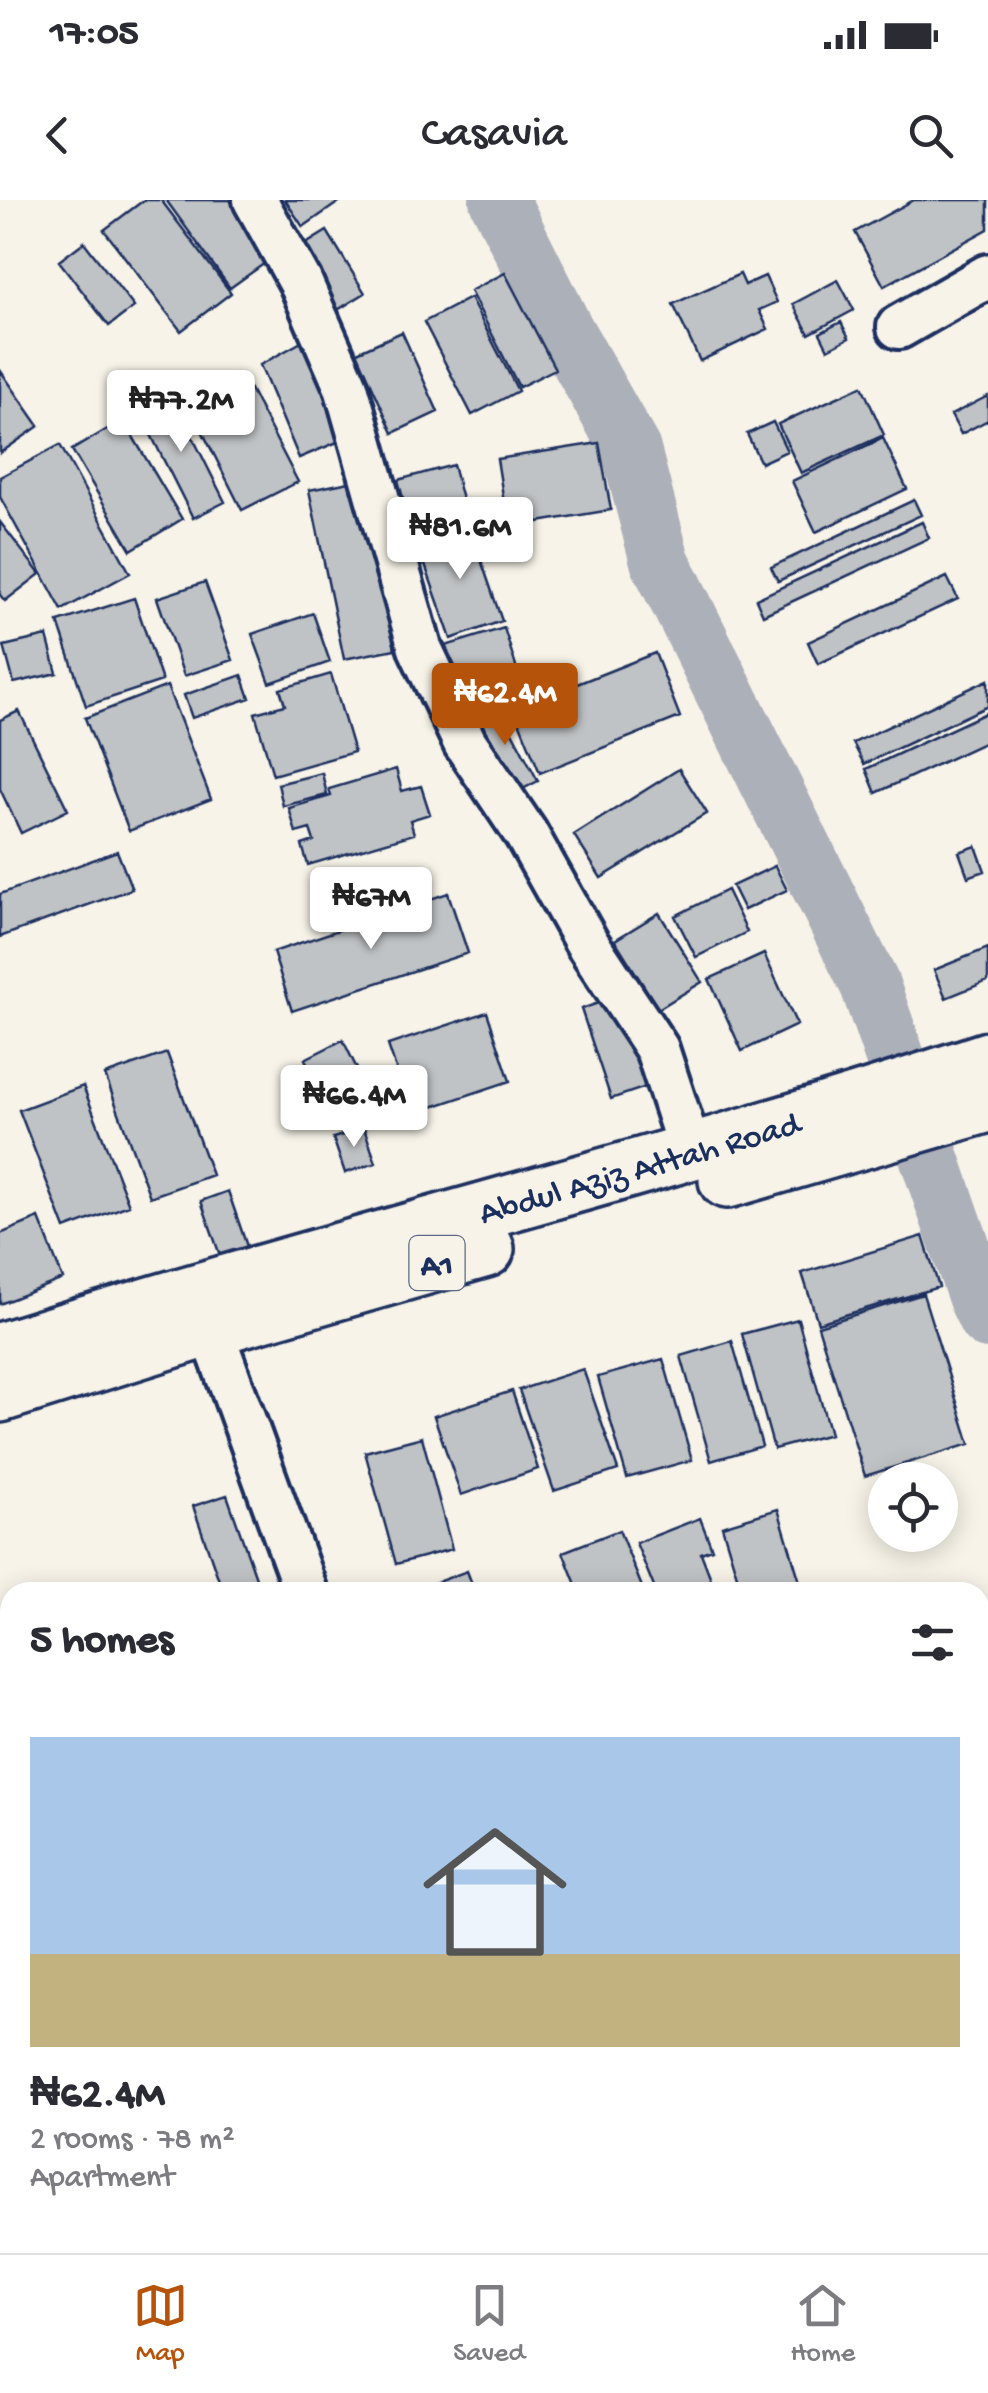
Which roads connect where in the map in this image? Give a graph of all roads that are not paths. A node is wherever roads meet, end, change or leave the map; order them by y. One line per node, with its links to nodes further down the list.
1 (255, 200): 6 (street)
2 (988, 276): 3 (street)
3 (899, 328)
4 (978, 1085): 5 (highway, Abdul Aziz Attah Road / A1)
5 (867, 1119): 6 (highway, Abdul Aziz Attah Road / A1); 7 (highway, Abdul Aziz Attah Road / A1)
6 (691, 1154): 7 (highway, Abdul Aziz Attah Road / A1)
7 (203, 1308): 8 (highway, Abdul Aziz Attah Road / A1); 9 (highway, Abdul Aziz Attah Road / A1); 10 (street)
8 (0, 1351)
9 (0, 1394)
10 (302, 1582)

